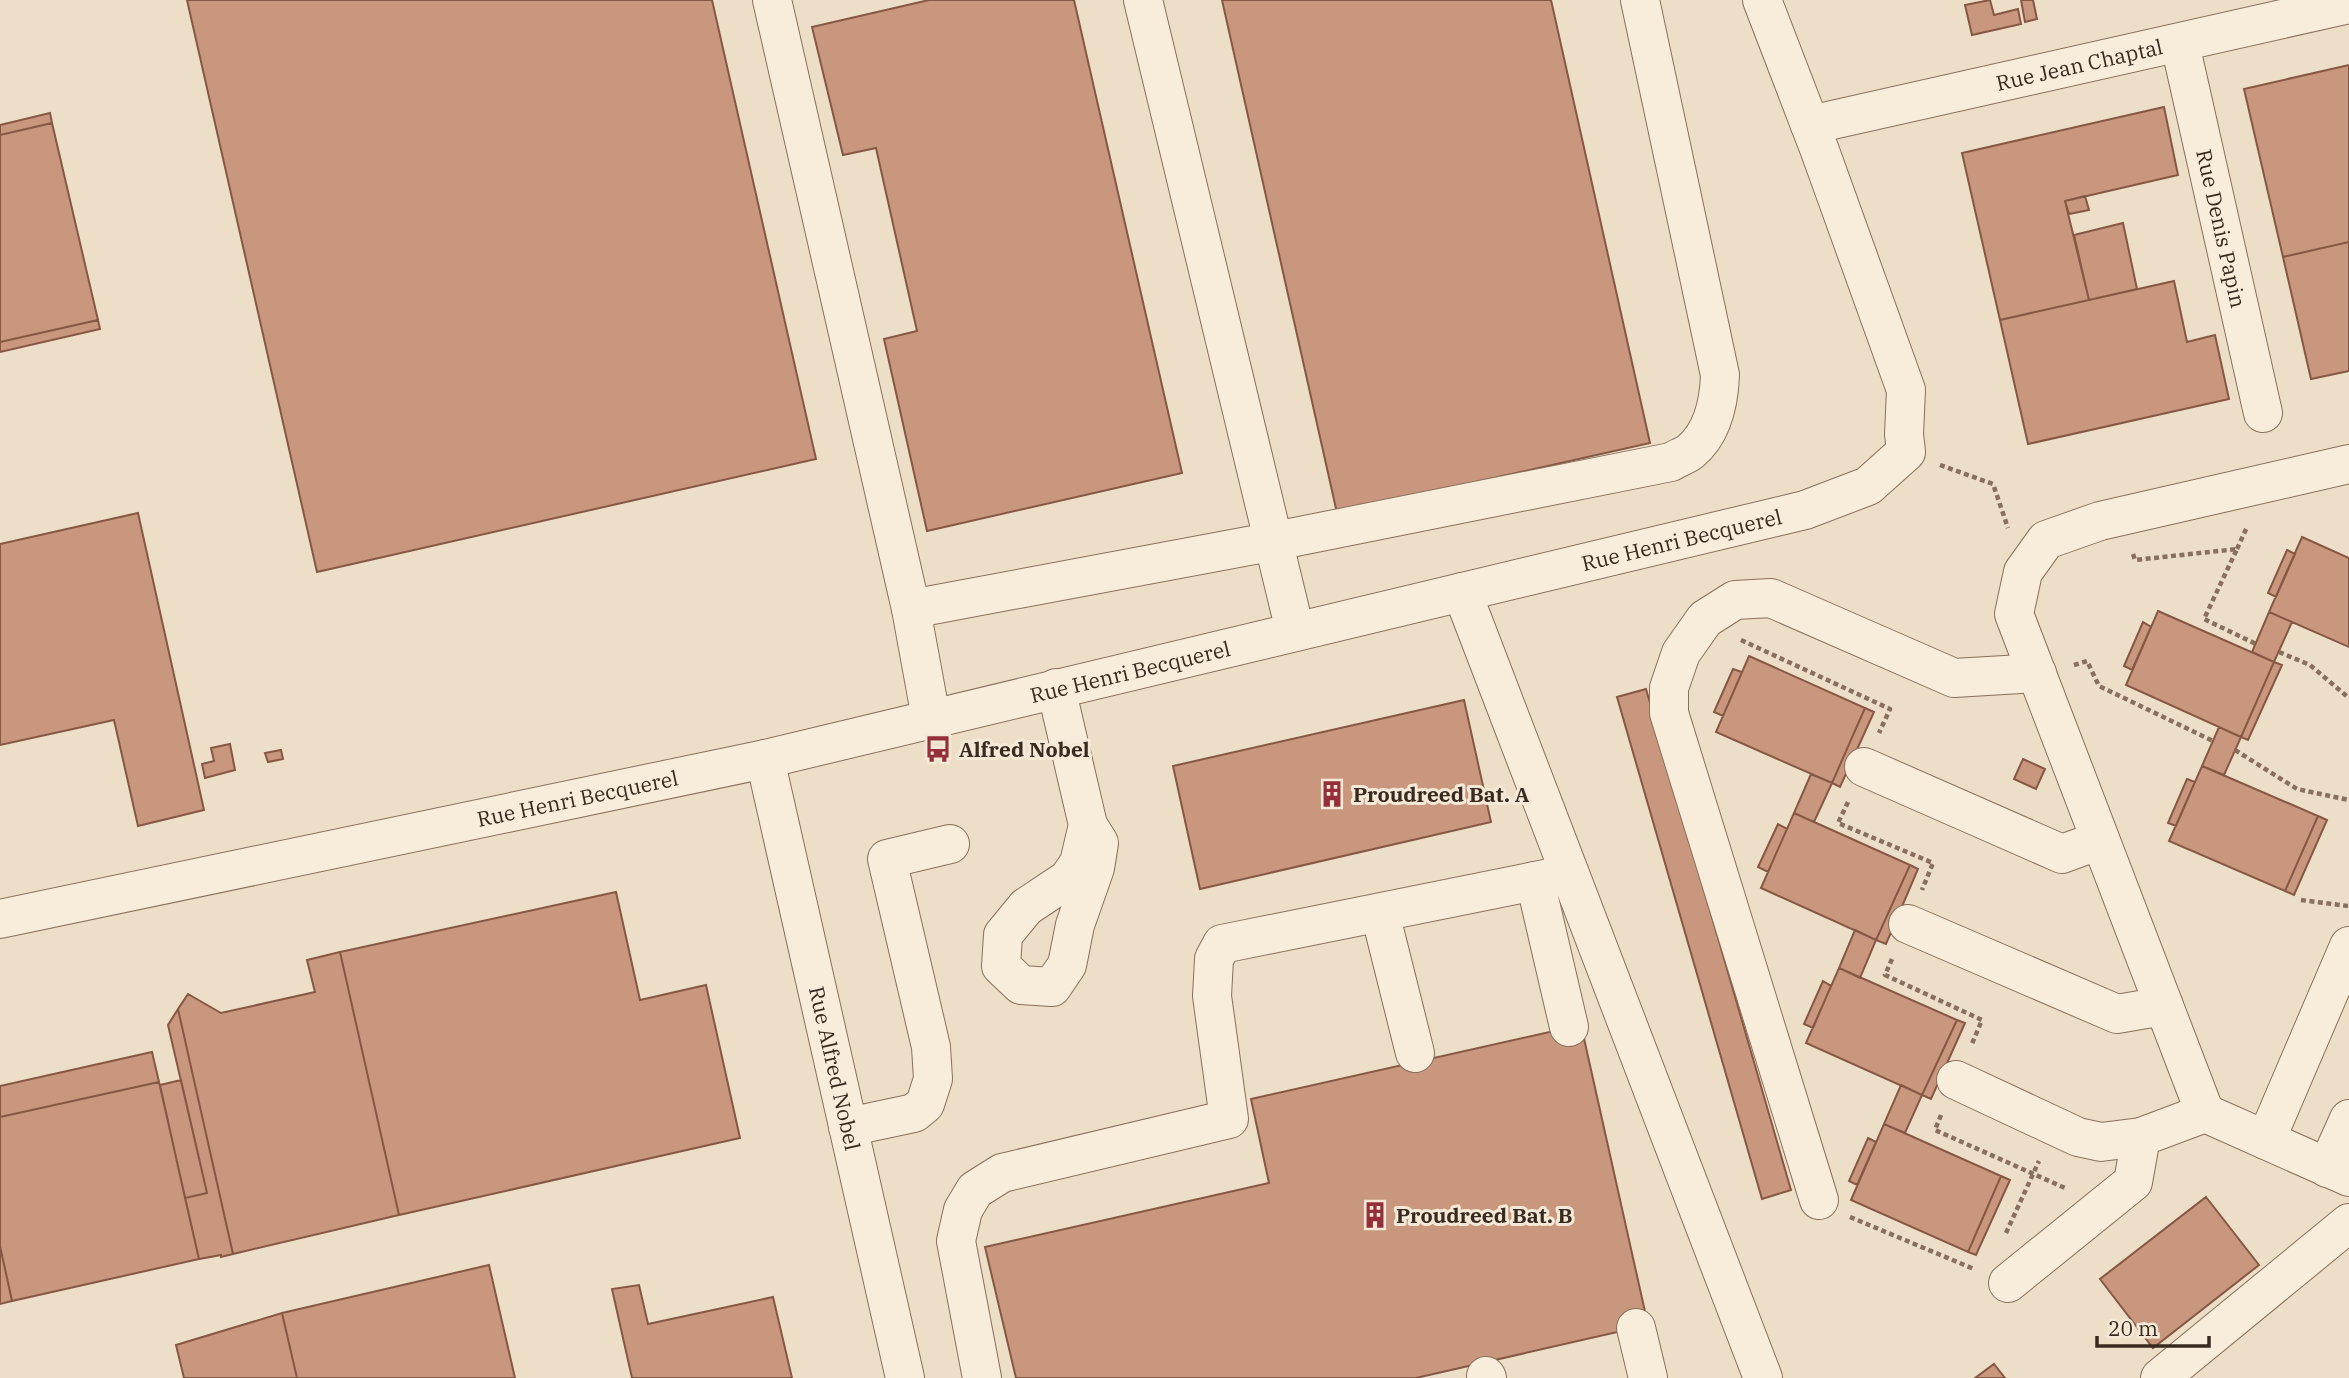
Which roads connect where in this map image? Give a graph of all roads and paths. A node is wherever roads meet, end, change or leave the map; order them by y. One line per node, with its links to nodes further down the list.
1 (772, 0): 15 (street)
2 (1143, 0): 13 (street)
3 (1640, 0): 13 (street)
4 (1762, 0): 7 (street)
5 (2349, 5): 6 (street, Rue Jean Chaptal)
6 (2180, 44): 7 (street, Rue Jean Chaptal); 8 (street, Rue Denis Papin)
7 (1810, 125): 9 (street)
8 (2263, 413)
9 (1906, 452): 11 (path); 14 (street, Rue Henri Becquerel)
10 (2347, 473): 12 (street)
11 (1993, 484)
12 (2119, 517): 17 (path); 19 (street)
13 (1275, 541): 15 (street); 16 (street)
14 (1462, 592): 16 (street, Rue Henri Becquerel); 31 (street)
15 (911, 609): 22 (street)
16 (1295, 631): 20 (street, Rue Henri Becquerel)
17 (2256, 644)
18 (2278, 652): 21 (path)
19 (2037, 673): 23 (path); 29 (street); 51 (street)
20 (1056, 688): 22 (street, Rue Henri Becquerel); 28 (street)
21 (2349, 698)
22 (931, 718): 25 (street, Rue Henri Becquerel)
23 (2213, 741)
24 (2235, 750): 27 (path)
25 (765, 759): 36 (street, Rue Henri Becquerel); 46 (street, Rue Alfred Nobel)
26 (1864, 767): 29 (street)
27 (2349, 800)
28 (1088, 825): 33 (street); 38 (street)
29 (2100, 840): 40 (street)
30 (950, 844): 46 (street)
31 (1552, 878): 35 (street); 41 (street); 59 (street)
32 (2301, 900): 34 (path)
33 (1034, 901): 38 (street); 38 (street)
34 (2349, 906)
35 (1380, 913): 42 (street); 57 (street)
36 (0, 919)
37 (1908, 924): 40 (street)
38 (1074, 925)
39 (2349, 946): 49 (street)
40 (2164, 1006): 44 (street)
41 (1569, 1027)
42 (1415, 1053)
43 (1956, 1080): 47 (street)
44 (2205, 1113): 48 (street); 49 (street)
45 (2349, 1119): 50 (street)
46 (848, 1127): 56 (street, Rue Alfred Nobel)
47 (2055, 1127): 48 (street); 53 (path)
48 (2141, 1137): 54 (street)
49 (2266, 1140): 50 (street)
50 (2338, 1173)
51 (1819, 1200): 54 (path)
52 (2349, 1223): 60 (street)
53 (2004, 1237)
54 (2008, 1283)
55 (1636, 1328): 58 (street)
56 (905, 1378)
57 (982, 1378)
58 (1648, 1378)
59 (1763, 1378)
60 (2160, 1378)

